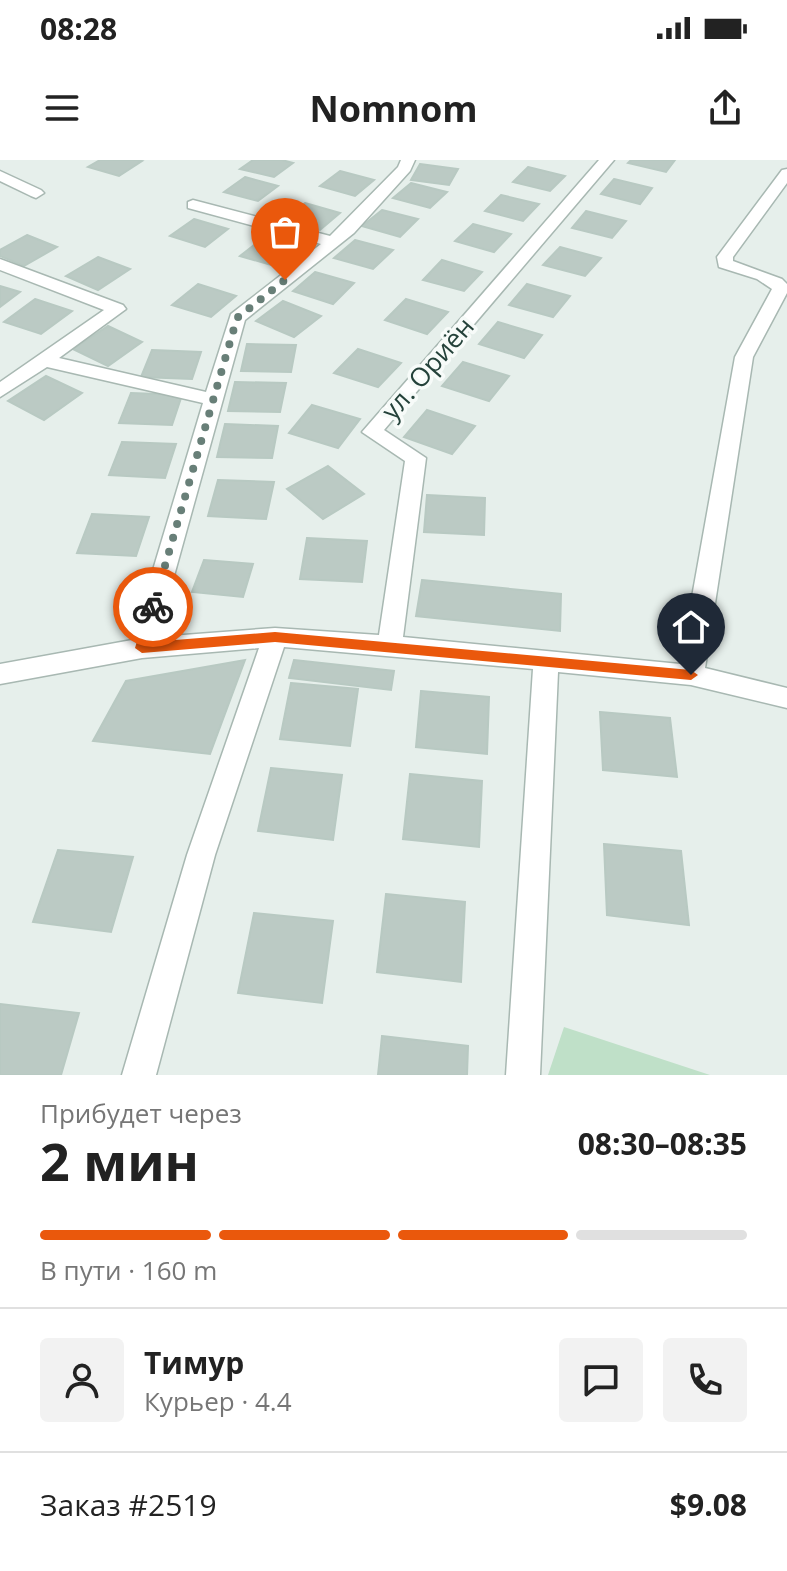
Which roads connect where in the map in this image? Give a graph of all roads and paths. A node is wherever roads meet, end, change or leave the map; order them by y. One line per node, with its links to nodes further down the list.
1 (408, 160): 7 (street)
2 (607, 160): 13 (street, ул. Ориён)
3 (787, 173): 17 (street)
4 (0, 175): 5 (street)
5 (36, 193)
6 (193, 205): 7 (street)
7 (333, 242): 11 (street)
8 (0, 264): 9 (street)
9 (43, 360): 10 (street); 11 (street)
10 (0, 391)
11 (213, 400): 14 (street)
12 (275, 637): 13 (street); 14 (street); 19 (street)
13 (390, 645): 15 (street)
14 (142, 648): 16 (street)
15 (546, 661): 17 (street); 20 (street)
16 (0, 674)
17 (691, 675): 18 (street)
18 (787, 698)
19 (139, 1075)
20 (523, 1075)

